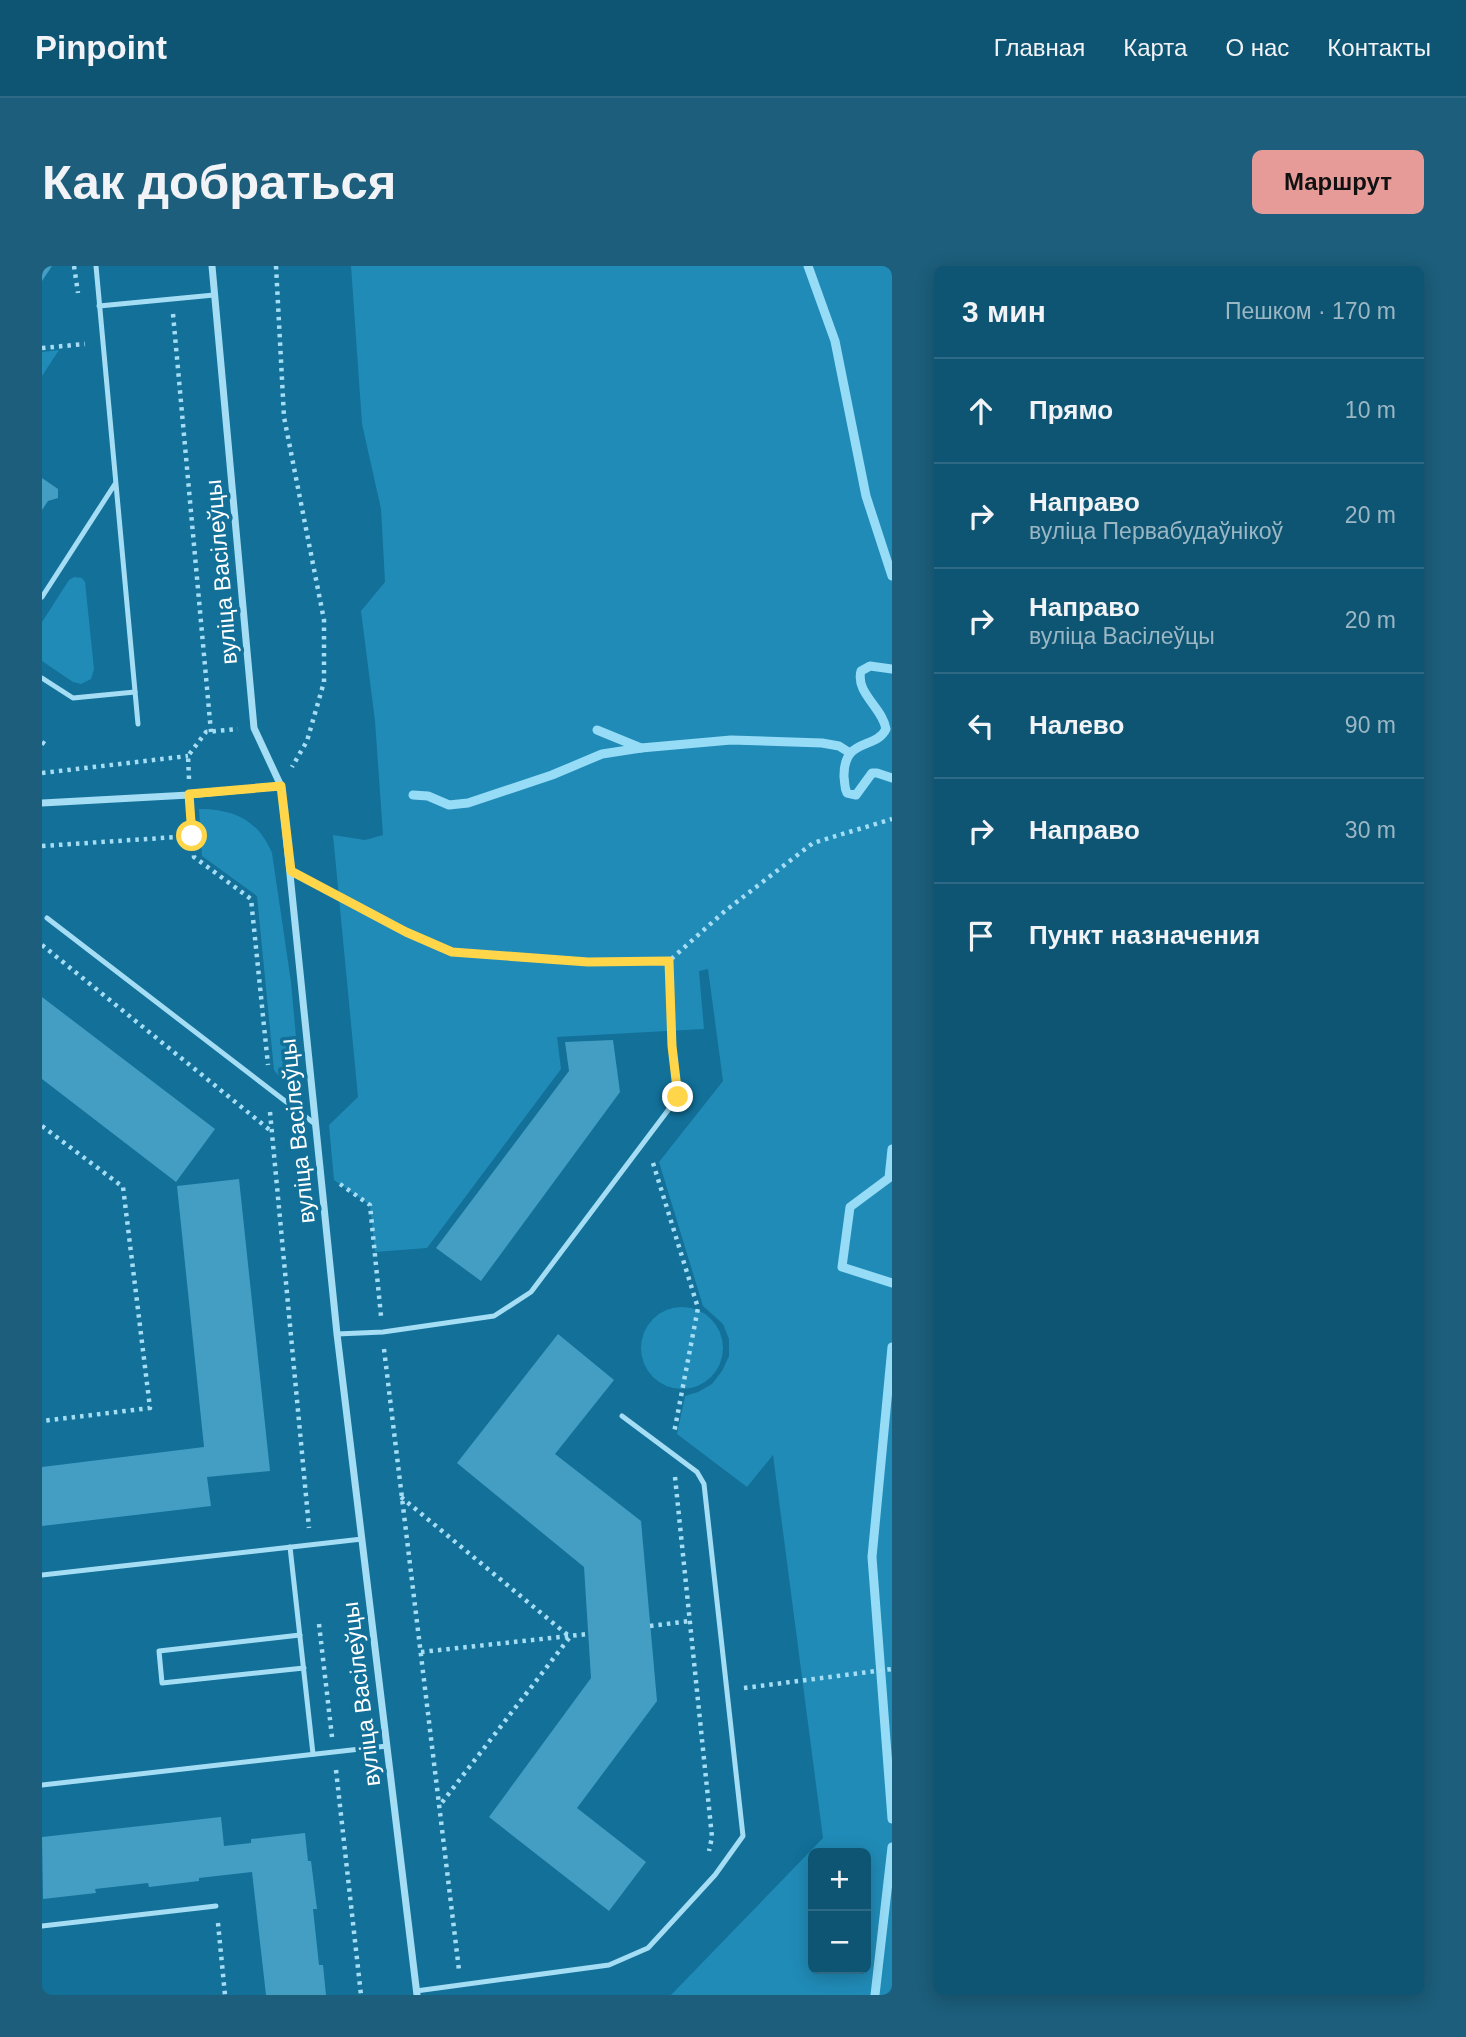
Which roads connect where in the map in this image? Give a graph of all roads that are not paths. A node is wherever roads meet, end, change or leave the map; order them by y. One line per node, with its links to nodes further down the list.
1 (96, 266): 4 (lane)
2 (212, 266): 3 (street, вуліца Васілеўцы)
3 (214, 295): 4 (lane); 10 (street, вуліца Васілеўцы)
4 (99, 306): 5 (lane)
5 (115, 484): 6 (lane); 8 (lane)
6 (42, 597)
7 (42, 678): 8 (lane)
8 (135, 692): 9 (lane)
9 (138, 724)
10 (281, 786): 11 (street); 14 (street, вуліца Васілеўцы)
11 (42, 803)
12 (47, 918): 14 (lane)
13 (672, 1046): 15 (lane)
14 (315, 1124): 15 (street, вуліца Васілеўцы)
15 (337, 1334): 17 (street, вуліца Васілеўцы)
16 (622, 1416): 27 (lane)
17 (362, 1539): 18 (lane); 22 (street, вуліца Васілеўцы)
18 (290, 1547): 19 (lane); 20 (lane)
19 (42, 1575)
20 (300, 1635): 21 (lane); 21 (lane)
21 (304, 1668): 23 (lane)
22 (387, 1746): 23 (lane); 27 (street, вуліца Васілеўцы)
23 (313, 1754): 24 (lane)
24 (42, 1784)
25 (216, 1906): 26 (lane)
26 (42, 1926)
27 (417, 1993)

